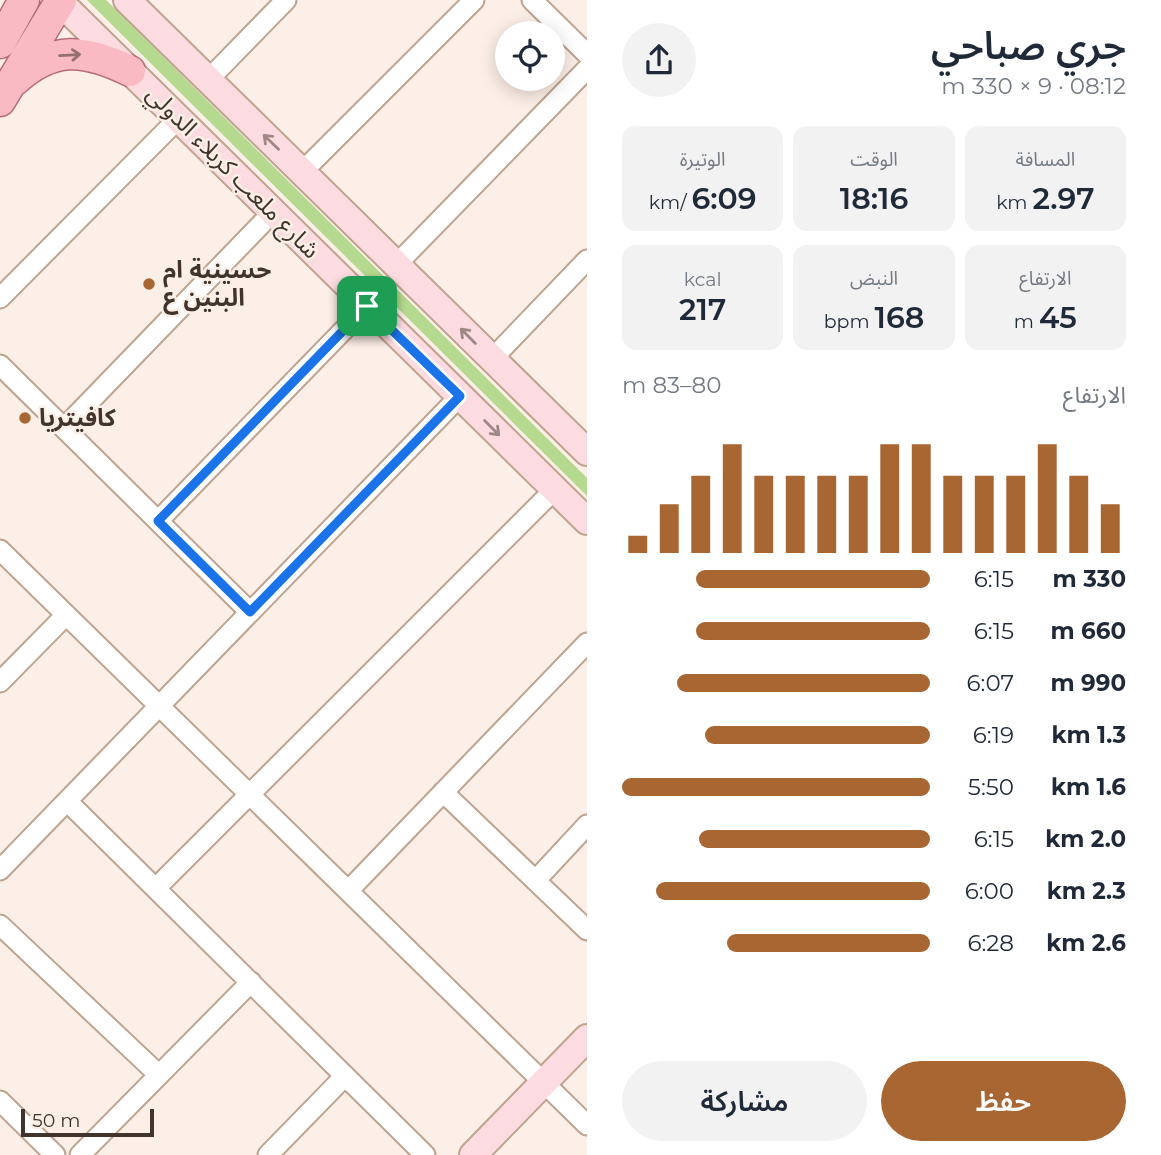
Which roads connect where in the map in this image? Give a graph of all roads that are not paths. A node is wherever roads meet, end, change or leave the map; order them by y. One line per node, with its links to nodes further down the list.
1 (24, 0): 7 (main road)
2 (127, 0): 11 (main road, شارع ملعب كربلاء الدولي)
3 (286, 0): 11 (street)
4 (474, 0): 14 (street)
5 (532, 0): 8 (street)
6 (59, 1): 10 (main road, شارع ملعب كربلاء الدولي); 12 (main road)
7 (0, 43)
8 (587, 54)
9 (587, 69): 17 (street)
10 (130, 71): 12 (main road, one-way to 10); 13 (main road, شارع ملعب كربلاء الدولي)
11 (208, 80): 14 (main road, شارع ملعب كربلاء الدولي, one-way to 11)
12 (7, 91)
13 (178, 119): 15 (main road, شارع ملعب كربلاء الدولي); 18 (street)
14 (302, 172): 17 (main road, شارع ملعب كربلاء الدولي)
15 (273, 212): 19 (main road, شارع ملعب كربلاء الدولي); 23 (street)
16 (587, 260): 20 (street)
17 (396, 265): 20 (main road, شارع ملعب كربلاء الدولي, one-way to 17)
18 (0, 298)
19 (367, 306): 22 (main road, شارع ملعب كربلاء الدولي); 27 (street)
20 (492, 359): 24 (main road, شارع ملعب كربلاء الدولي)
21 (0, 365): 23 (street)
22 (460, 396): 25 (main road, شارع ملعب كربلاء الدولي, one-way to 25); 29 (street)
23 (64, 428): 27 (street)
24 (586, 450)
25 (554, 491): 26 (main road, شارع ملعب كربلاء الدولي); 35 (street)
26 (586, 520)
27 (158, 521): 29 (street)
28 (0, 550): 30 (street)
29 (250, 612): 33 (street)
30 (66, 615): 32 (street); 33 (street)
31 (587, 643): 34 (street)
32 (0, 682)
33 (159, 706): 35 (street); 36 (street)
34 (443, 792): 39 (street); 41 (street)
35 (250, 794): 40 (street); 41 (street)
36 (67, 801): 38 (street); 40 (street)
37 (587, 825): 39 (street)
38 (0, 870)
39 (536, 880): 43 (street)
40 (156, 888): 44 (street)
41 (348, 891): 48 (street)
42 (0, 925): 46 (street)
43 (587, 930)
44 (251, 982): 46 (street); 47 (street)
45 (587, 1038): 48 (main road)
46 (159, 1075): 52 (street)
47 (345, 1076): 53 (street); 54 (street)
48 (543, 1082): 50 (street); 55 (main road)
49 (0, 1101): 51 (street)
50 (587, 1125)
51 (55, 1155)
52 (80, 1155)
53 (268, 1155)
54 (425, 1155)
55 (473, 1155)

